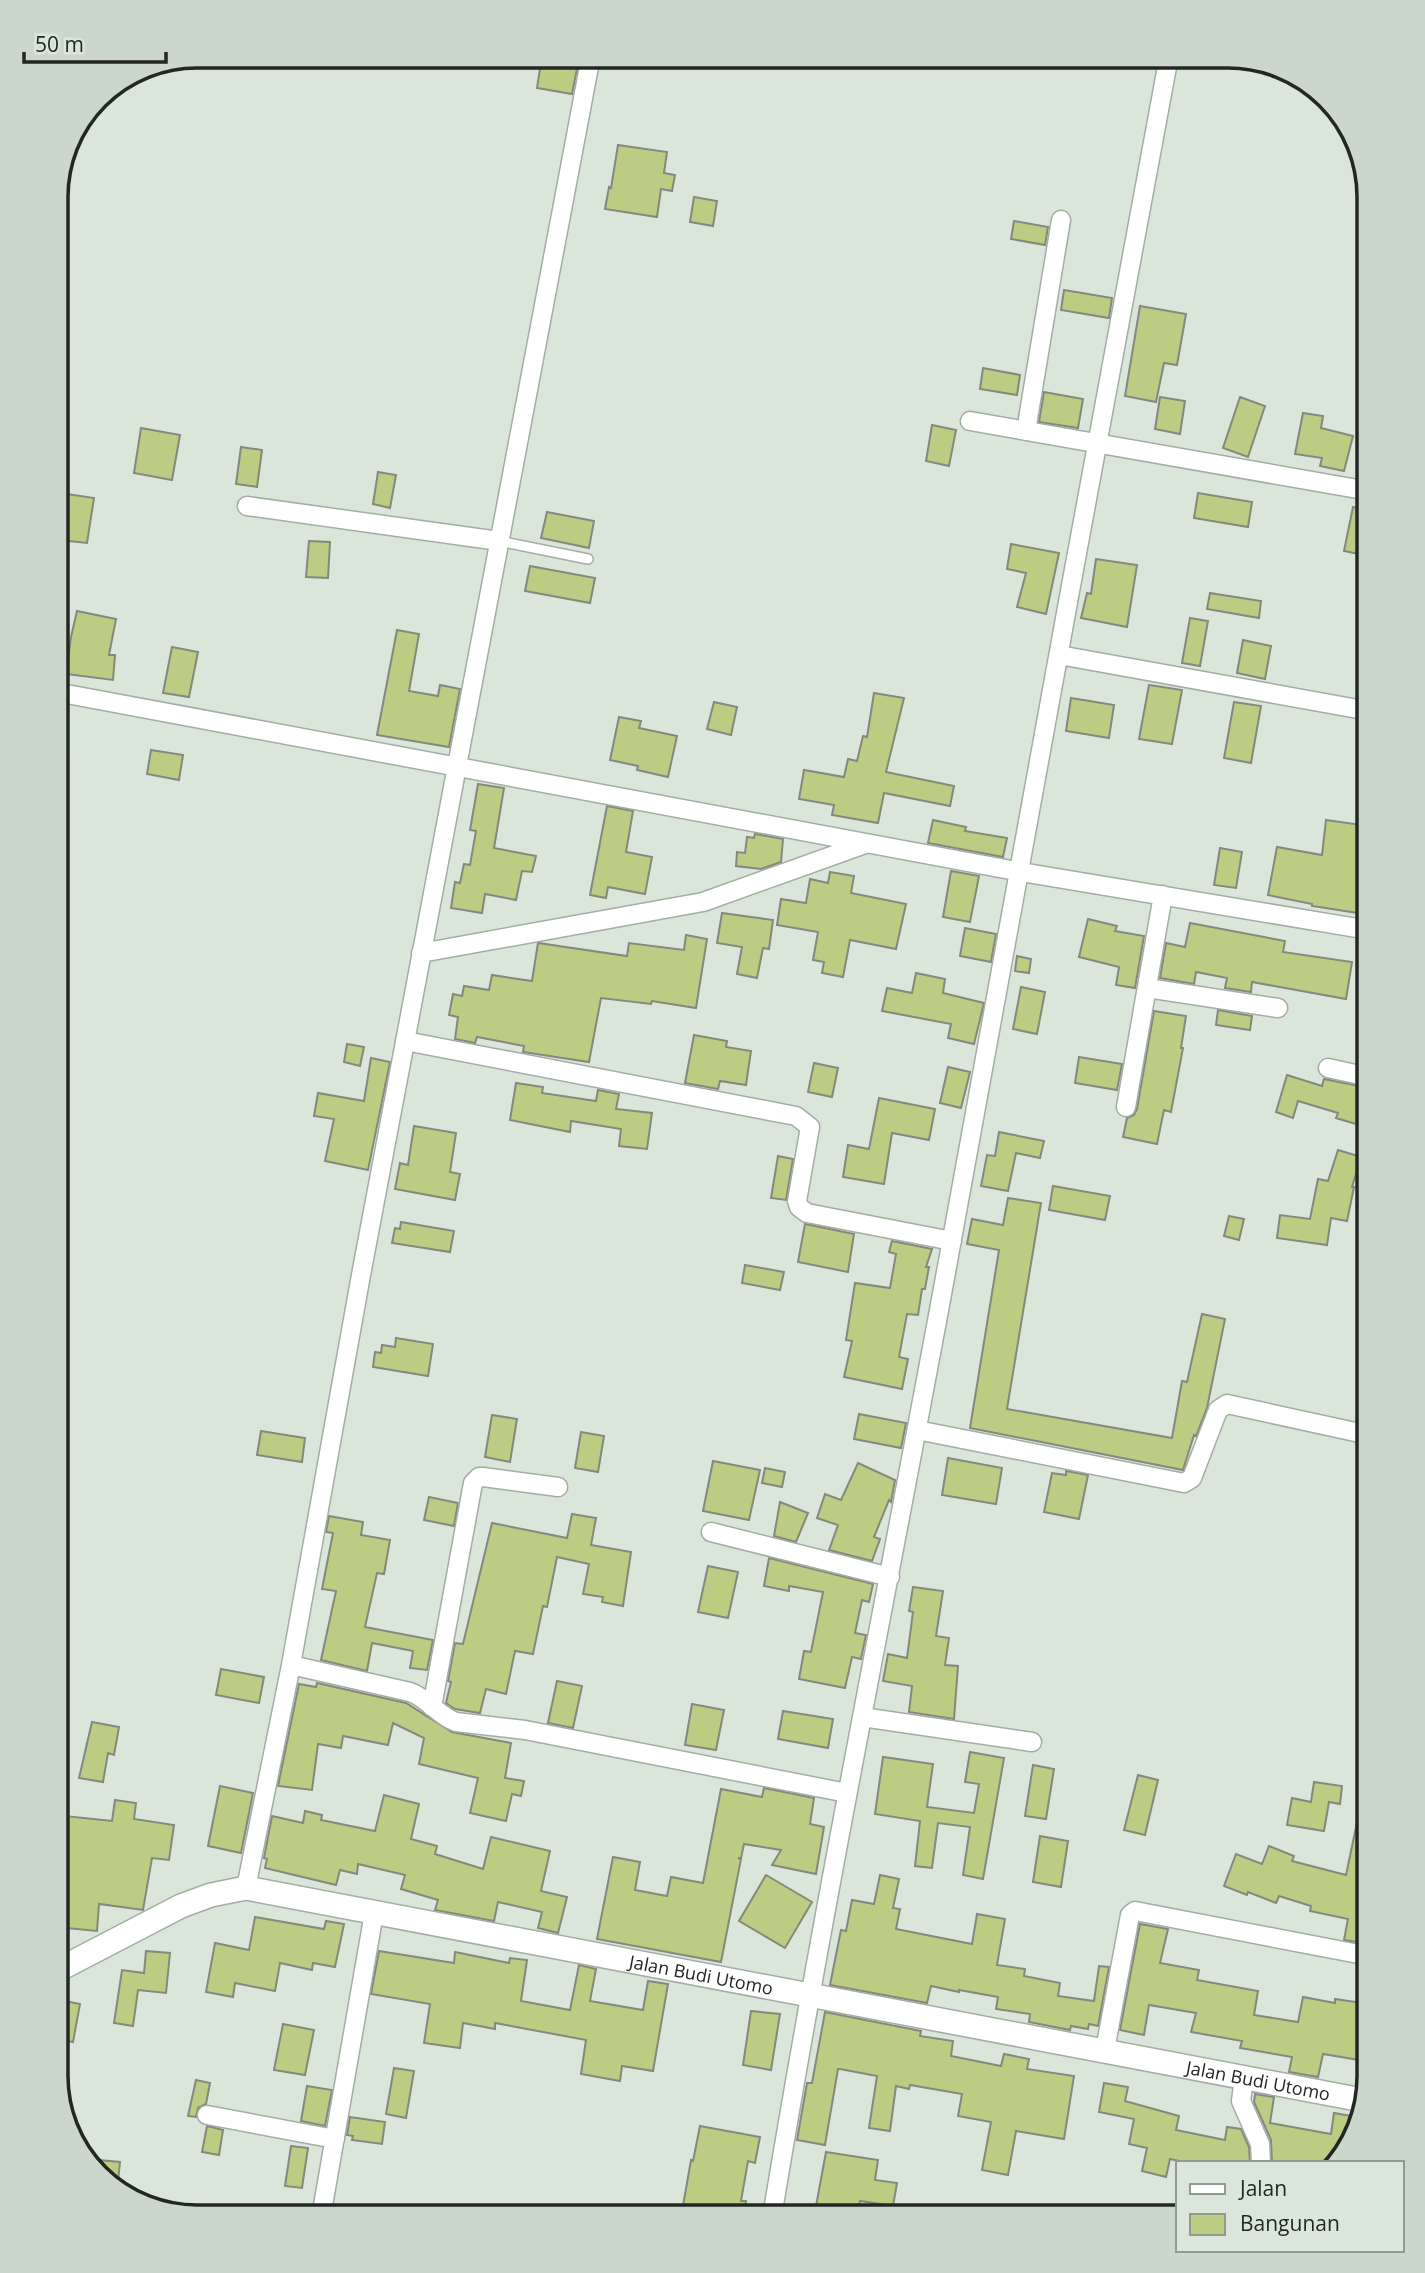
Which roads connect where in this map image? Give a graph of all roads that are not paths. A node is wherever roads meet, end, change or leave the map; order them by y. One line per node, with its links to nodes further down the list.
1 (589, 69): 9 (street)
2 (1167, 69): 6 (street)
3 (1061, 220): 5 (street)
4 (970, 421): 5 (street)
5 (1026, 431): 6 (street)
6 (1096, 442): 7 (street); 11 (street)
7 (1357, 489)
8 (247, 506): 9 (street)
9 (499, 541): 10 (lane); 14 (street)
10 (588, 559)
11 (1059, 654): 13 (street); 16 (street)
12 (69, 694): 14 (street)
13 (1357, 709)
14 (456, 768): 15 (street); 19 (street)
15 (867, 843): 16 (street); 19 (street)
16 (1021, 872): 17 (street); 26 (street)
17 (1163, 895): 18 (street); 20 (street)
18 (1357, 928)
19 (421, 953): 22 (street)
20 (1147, 988): 21 (street); 25 (street)
21 (1278, 1008)
22 (405, 1041): 26 (street); 32 (street)
23 (1328, 1068): 24 (street)
24 (1357, 1074)
25 (1126, 1107)
26 (952, 1241): 27 (street)
27 (917, 1430): 28 (street); 31 (street)
28 (1357, 1432)
29 (558, 1487): 33 (street)
30 (711, 1532): 31 (street)
31 (890, 1577): 34 (street)
32 (291, 1665): 33 (street); 37 (street)
33 (432, 1707): 36 (street)
34 (862, 1717): 35 (street); 36 (street)
35 (1032, 1742)
36 (847, 1793): 41 (street)
37 (246, 1888): 38 (street, Jalan Budi Utomo); 40 (street, Jalan Budi Utomo)
38 (374, 1913): 41 (street, Jalan Budi Utomo); 46 (street)
39 (1357, 1954): 42 (street)
40 (68, 1965)
41 (809, 1995): 42 (street, Jalan Budi Utomo); 49 (street)
42 (1105, 2050): 43 (street, Jalan Budi Utomo)
43 (1244, 2078): 44 (street, Jalan Budi Utomo); 47 (street)
44 (1354, 2099)
45 (207, 2115): 46 (street)
46 (335, 2139): 48 (street)
47 (1261, 2161)
48 (323, 2204)
49 (774, 2205)

